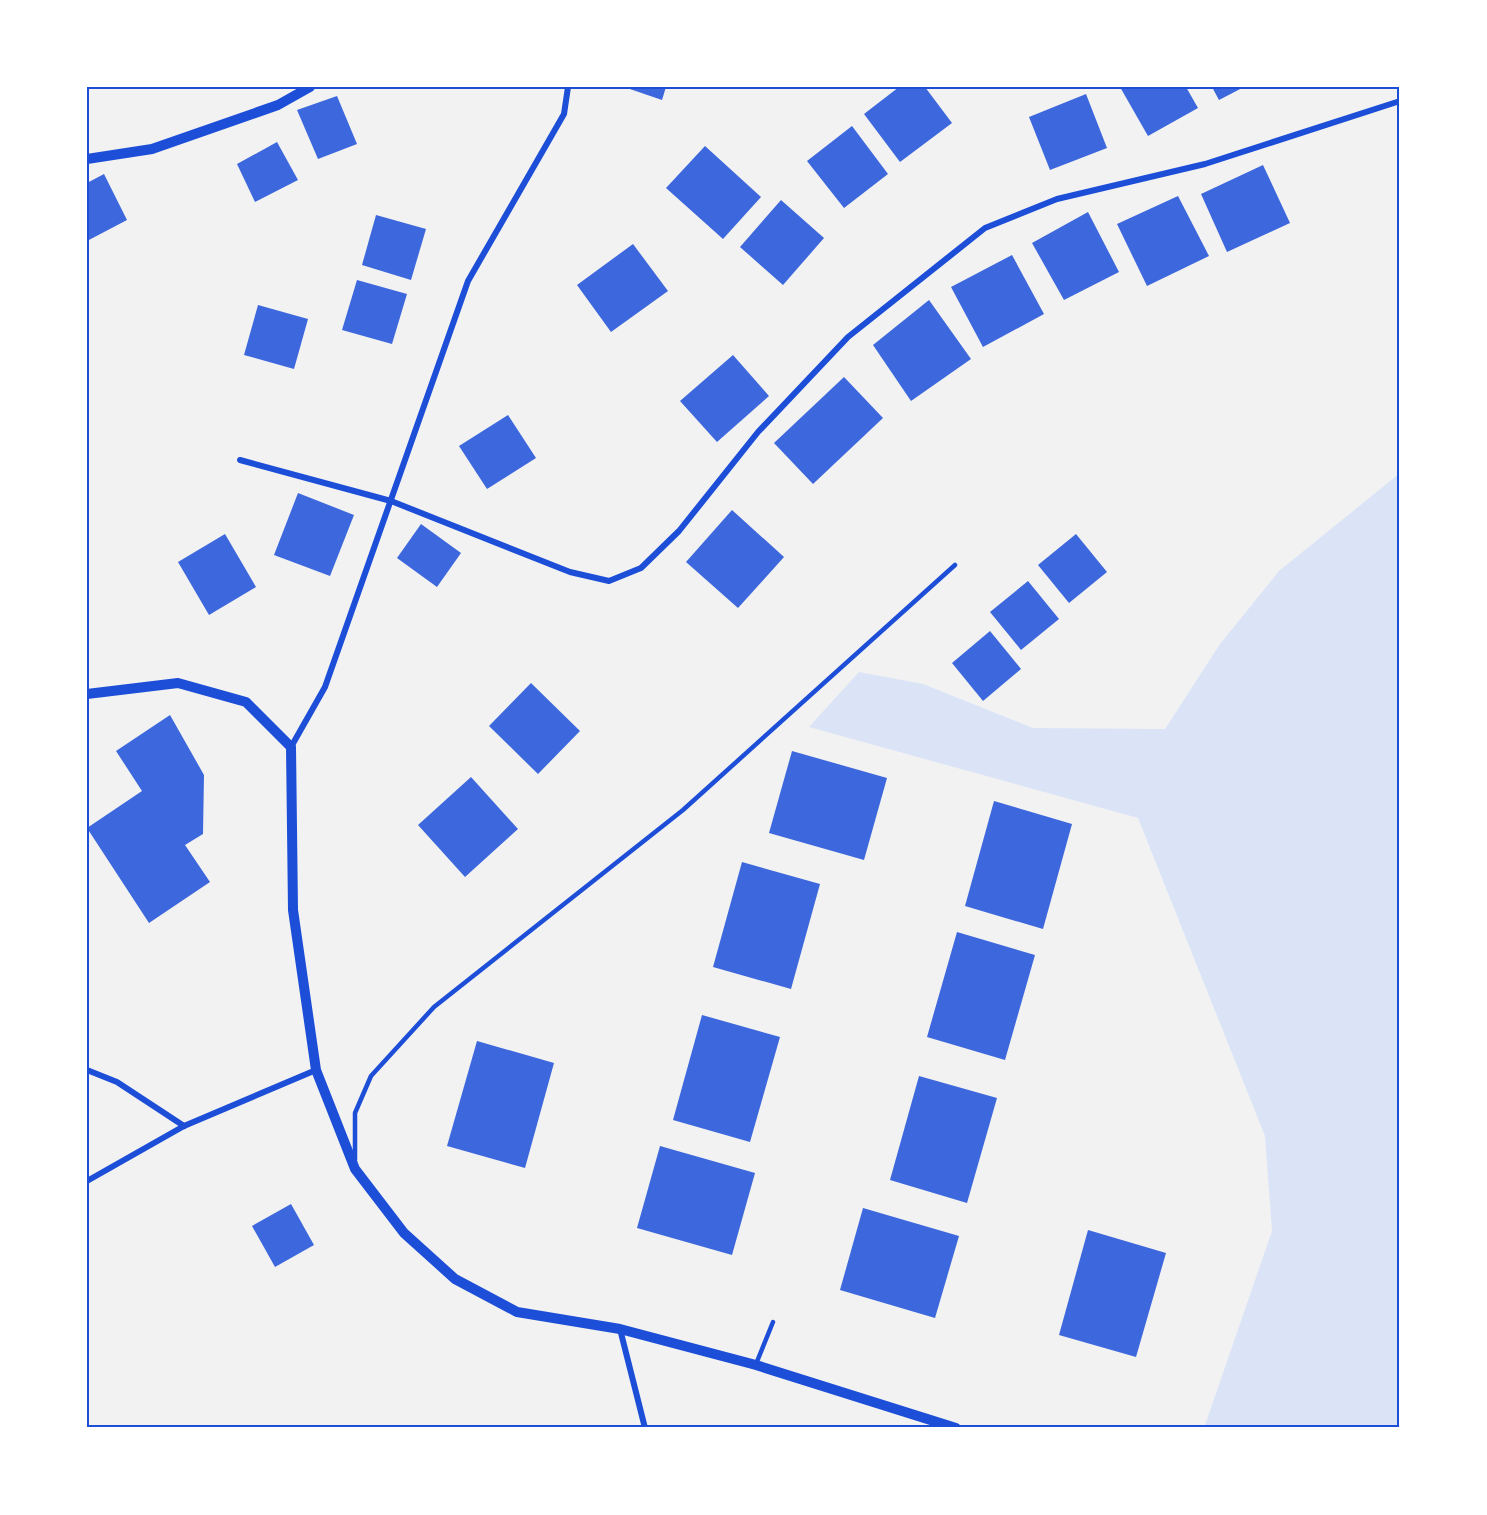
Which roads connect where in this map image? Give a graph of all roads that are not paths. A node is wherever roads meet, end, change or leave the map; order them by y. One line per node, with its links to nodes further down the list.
1 (310, 87): 4 (street)
2 (568, 87): 6 (street)
3 (1400, 101): 6 (street)
4 (87, 159)
5 (240, 460): 6 (street)
6 (391, 501): 9 (street)
7 (955, 565): 13 (lane)
8 (87, 694): 9 (street)
9 (291, 747): 11 (street)
10 (87, 1070): 12 (street)
11 (316, 1070): 12 (street); 13 (street)
12 (184, 1126): 14 (street)
13 (355, 1169): 16 (street)
14 (87, 1181)
15 (773, 1322): 17 (lane)
16 (620, 1329): 17 (street); 18 (street)
17 (756, 1365): 19 (street)
18 (645, 1428)
19 (956, 1428)

